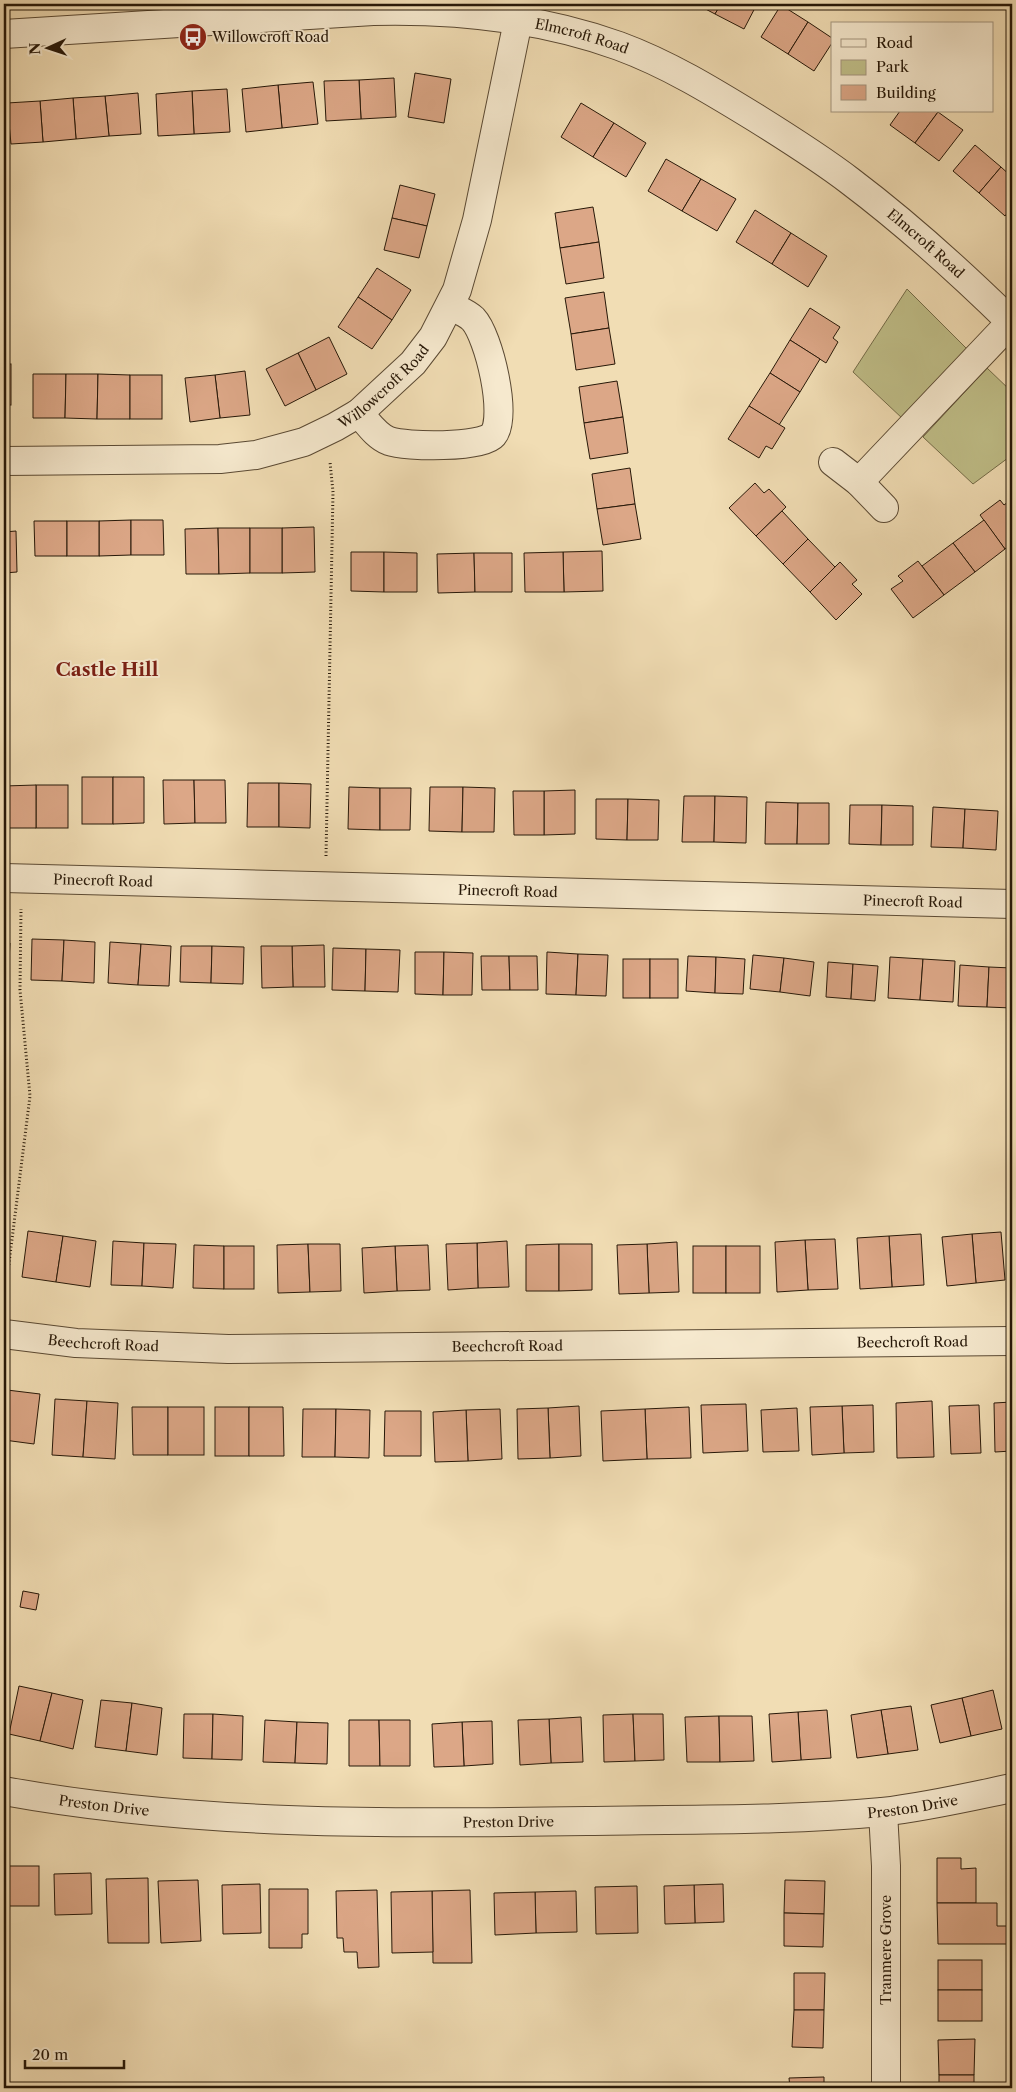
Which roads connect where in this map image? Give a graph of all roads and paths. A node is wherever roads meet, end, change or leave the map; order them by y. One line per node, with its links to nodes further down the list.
1 (518, 21): 2 (street, Elmcroft Road); 3 (street, Willowcroft Road); 4 (street, Elmcroft Road)
2 (4, 34)
3 (450, 306): 5 (street, Willowcroft Road); 5 (street)
4 (1012, 323): 9 (street)
5 (359, 412): 6 (street, Willowcroft Road)
6 (327, 432): 7 (street, Willowcroft Road); 12 (path)
7 (4, 461)
8 (833, 462): 9 (street)
9 (859, 482): 10 (street)
10 (884, 508)
11 (13, 878): 12 (street, Pinecroft Road); 14 (path)
12 (326, 886): 13 (street, Pinecroft Road)
13 (1012, 904)
14 (4, 1306)
15 (4, 1334): 16 (street, Beechcroft Road)
16 (1012, 1341)
17 (1012, 1788): 19 (street, Preston Drive)
18 (4, 1790): 19 (street, Preston Drive)
19 (883, 1812): 20 (street, Tranmere Grove)
20 (886, 2088)

